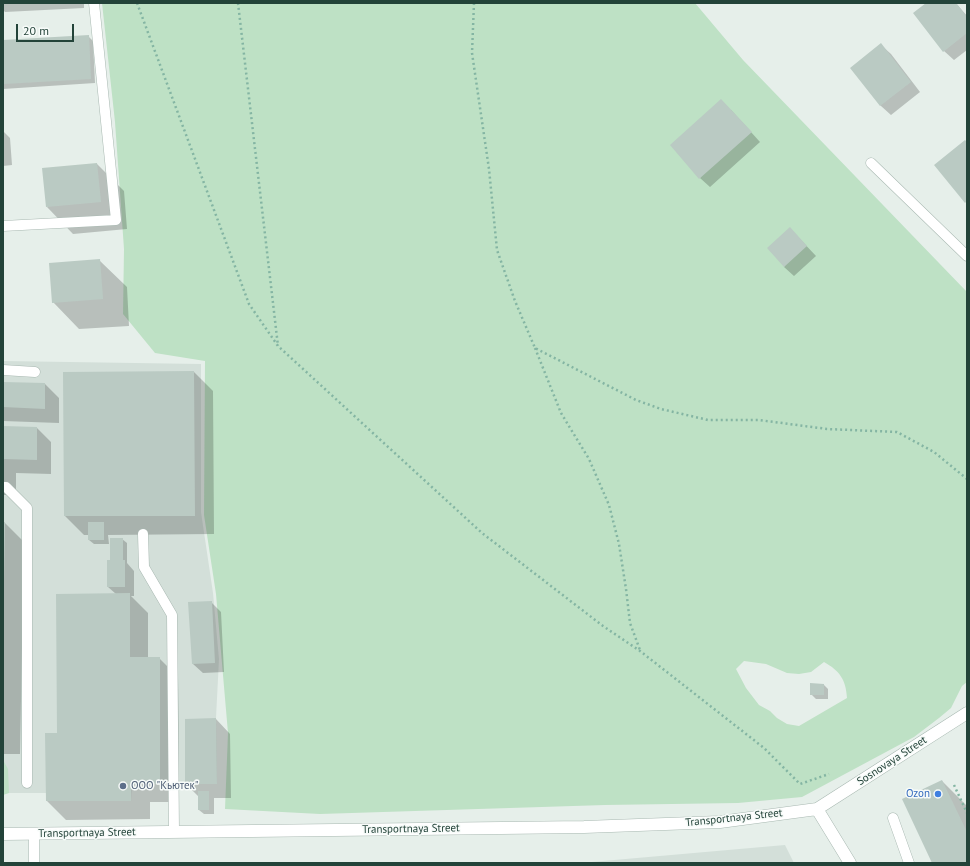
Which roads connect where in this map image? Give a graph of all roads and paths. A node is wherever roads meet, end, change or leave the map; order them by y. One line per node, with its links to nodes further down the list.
1 (94, 3): 6 (lane)
2 (137, 3): 8 (path)
3 (238, 3): 8 (path)
4 (474, 3): 9 (path)
5 (871, 163): 7 (lane)
6 (3, 226)
7 (967, 256)
8 (278, 346): 15 (path)
9 (535, 348): 12 (path); 15 (path)
10 (3, 370): 11 (lane)
11 (35, 372)
12 (967, 479)
13 (3, 487): 18 (lane)
14 (143, 534): 23 (lane)
15 (640, 651): 17 (path)
16 (967, 713): 20 (street, Sosnovaya Street)
17 (829, 774)
18 (28, 784)
19 (954, 784): 21 (path)
20 (818, 809): 23 (street, Transportnaya Street); 27 (street)
21 (967, 812)
22 (893, 818): 28 (lane)
23 (174, 832): 25 (street, Transportnaya Street)
24 (3, 834): 25 (street, Transportnaya Street)
25 (34, 834): 26 (lane)
26 (34, 863)
27 (850, 863)
28 (909, 863)

